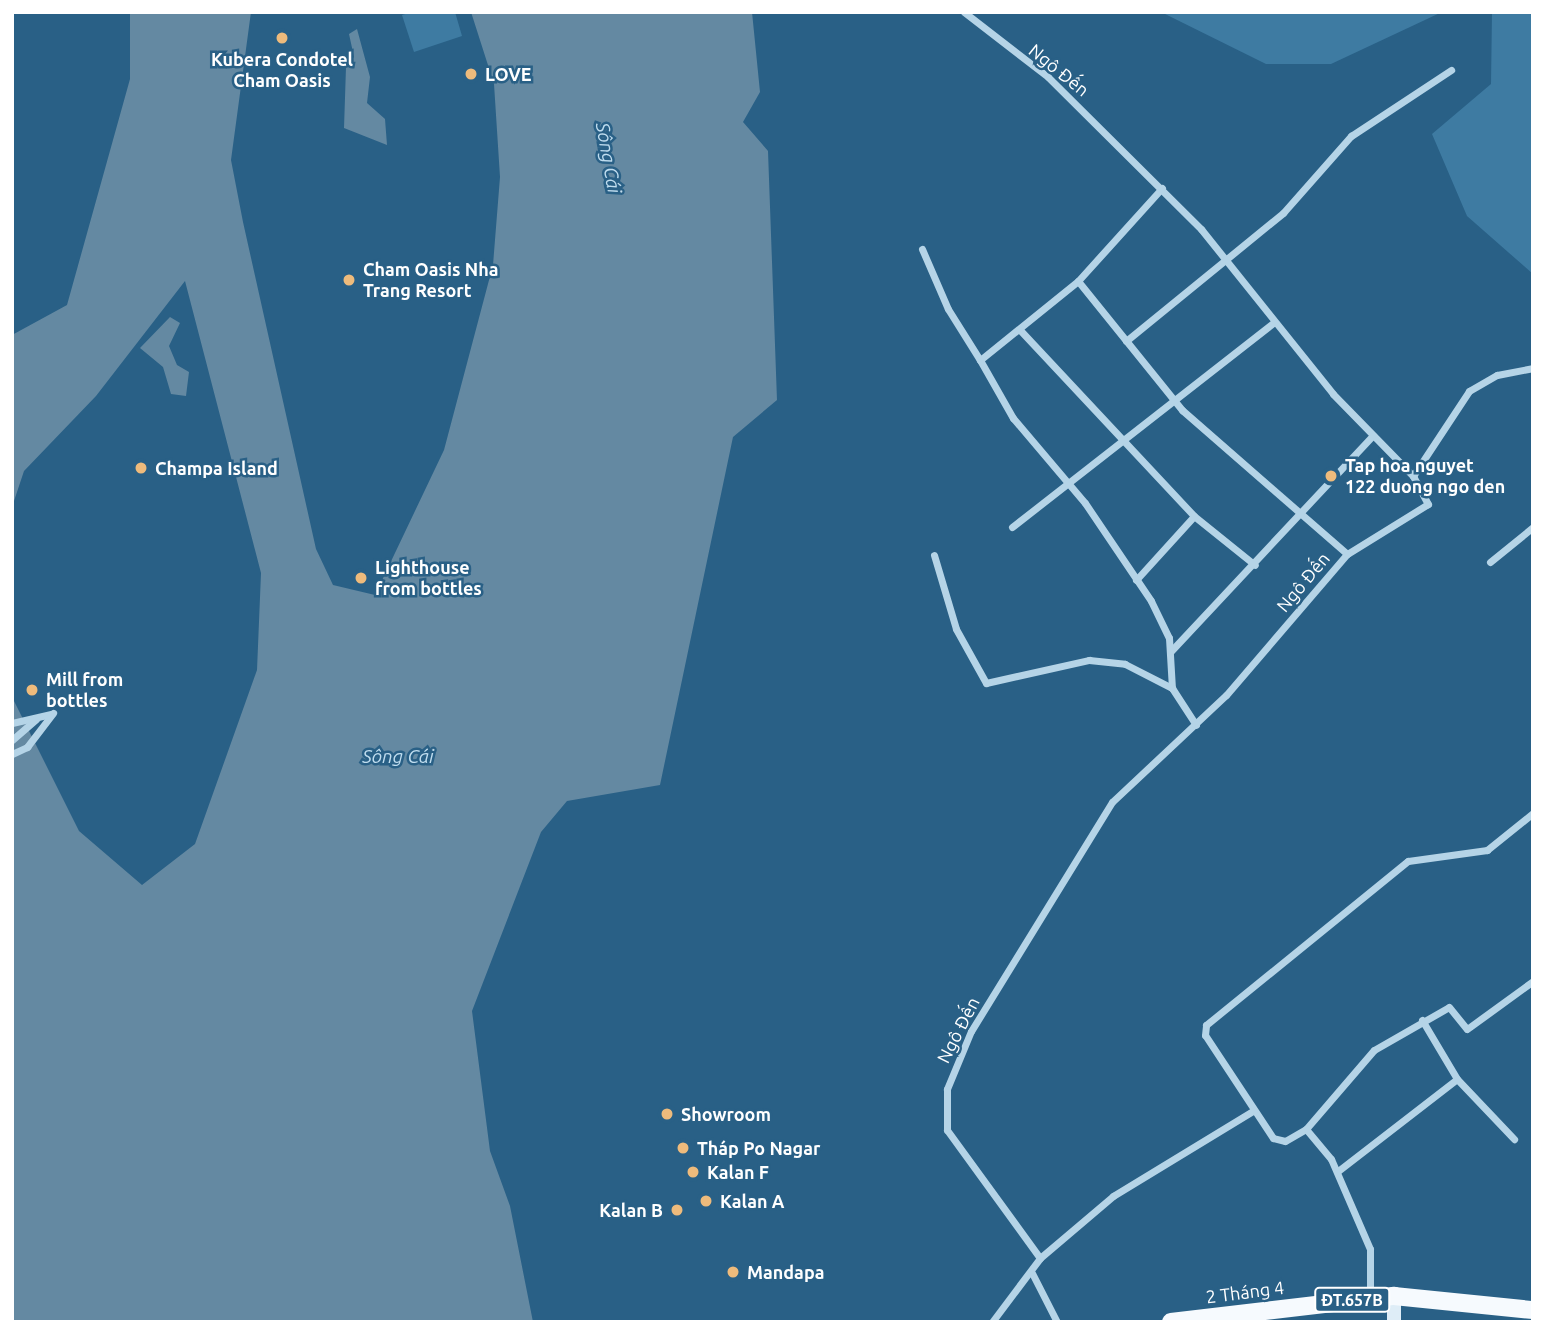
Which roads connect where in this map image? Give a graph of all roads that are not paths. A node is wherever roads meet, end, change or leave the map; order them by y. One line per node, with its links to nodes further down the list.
1 (964, 12): 3 (street, Ngô Đến)
2 (1451, 70): 5 (street)
3 (1162, 188): 5 (street, Ngô Đến); 6 (street)
4 (922, 249): 10 (street)
5 (1228, 260): 7 (street, Ngô Đến); 9 (street)
6 (1078, 281): 8 (street); 9 (street)
7 (1273, 322): 12 (street); 13 (street, Ngô Đến)
8 (1020, 330): 10 (street); 14 (street)
9 (1126, 341): 12 (street)
10 (980, 359): 16 (street)
11 (1533, 368): 15 (street)
12 (1174, 400): 14 (street); 17 (street)
13 (1371, 437): 15 (street, Ngô Đến); 17 (street)
14 (1120, 440): 16 (street); 18 (street)
15 (1413, 477): 21 (street, Ngô Đến)
16 (1067, 480): 19 (street); 25 (street)
17 (1301, 514): 21 (street); 24 (street)
18 (1194, 516): 24 (street); 25 (street)
19 (1012, 527)
20 (1533, 527): 23 (street)
21 (1347, 554): 30 (street, Ngô Đến)
22 (934, 555): 27 (street)
23 (1490, 562)
24 (1255, 565): 26 (street)
25 (1136, 580): 26 (street)
26 (1171, 651): 27 (street)
27 (1172, 688): 30 (street)
28 (36, 719): 29 (street); 31 (street); 32 (street)
29 (12, 723)
30 (1196, 725): 41 (street, Ngô Đến)
31 (12, 740)
32 (12, 754)
33 (1533, 813): 37 (street)
34 (1533, 981): 35 (street)
35 (1422, 1020): 36 (street); 38 (street)
36 (1457, 1079): 39 (street); 40 (street)
37 (1254, 1111): 38 (street); 41 (street)
38 (1306, 1129): 40 (street)
39 (1514, 1139)
40 (1338, 1171): 43 (street)
41 (1040, 1258): 42 (street)
42 (1032, 1273): 45 (street); 46 (street)
43 (1383, 1297): 44 (main road, 2 Tháng 4 / ĐT.657B); 47 (main road, 2 Tháng 4 / ĐT.657B); 48 (main road); 49 (main road)
44 (1533, 1310)
45 (992, 1322)
46 (1057, 1322)
47 (1171, 1322)
48 (1385, 1322)
49 (1394, 1322)

